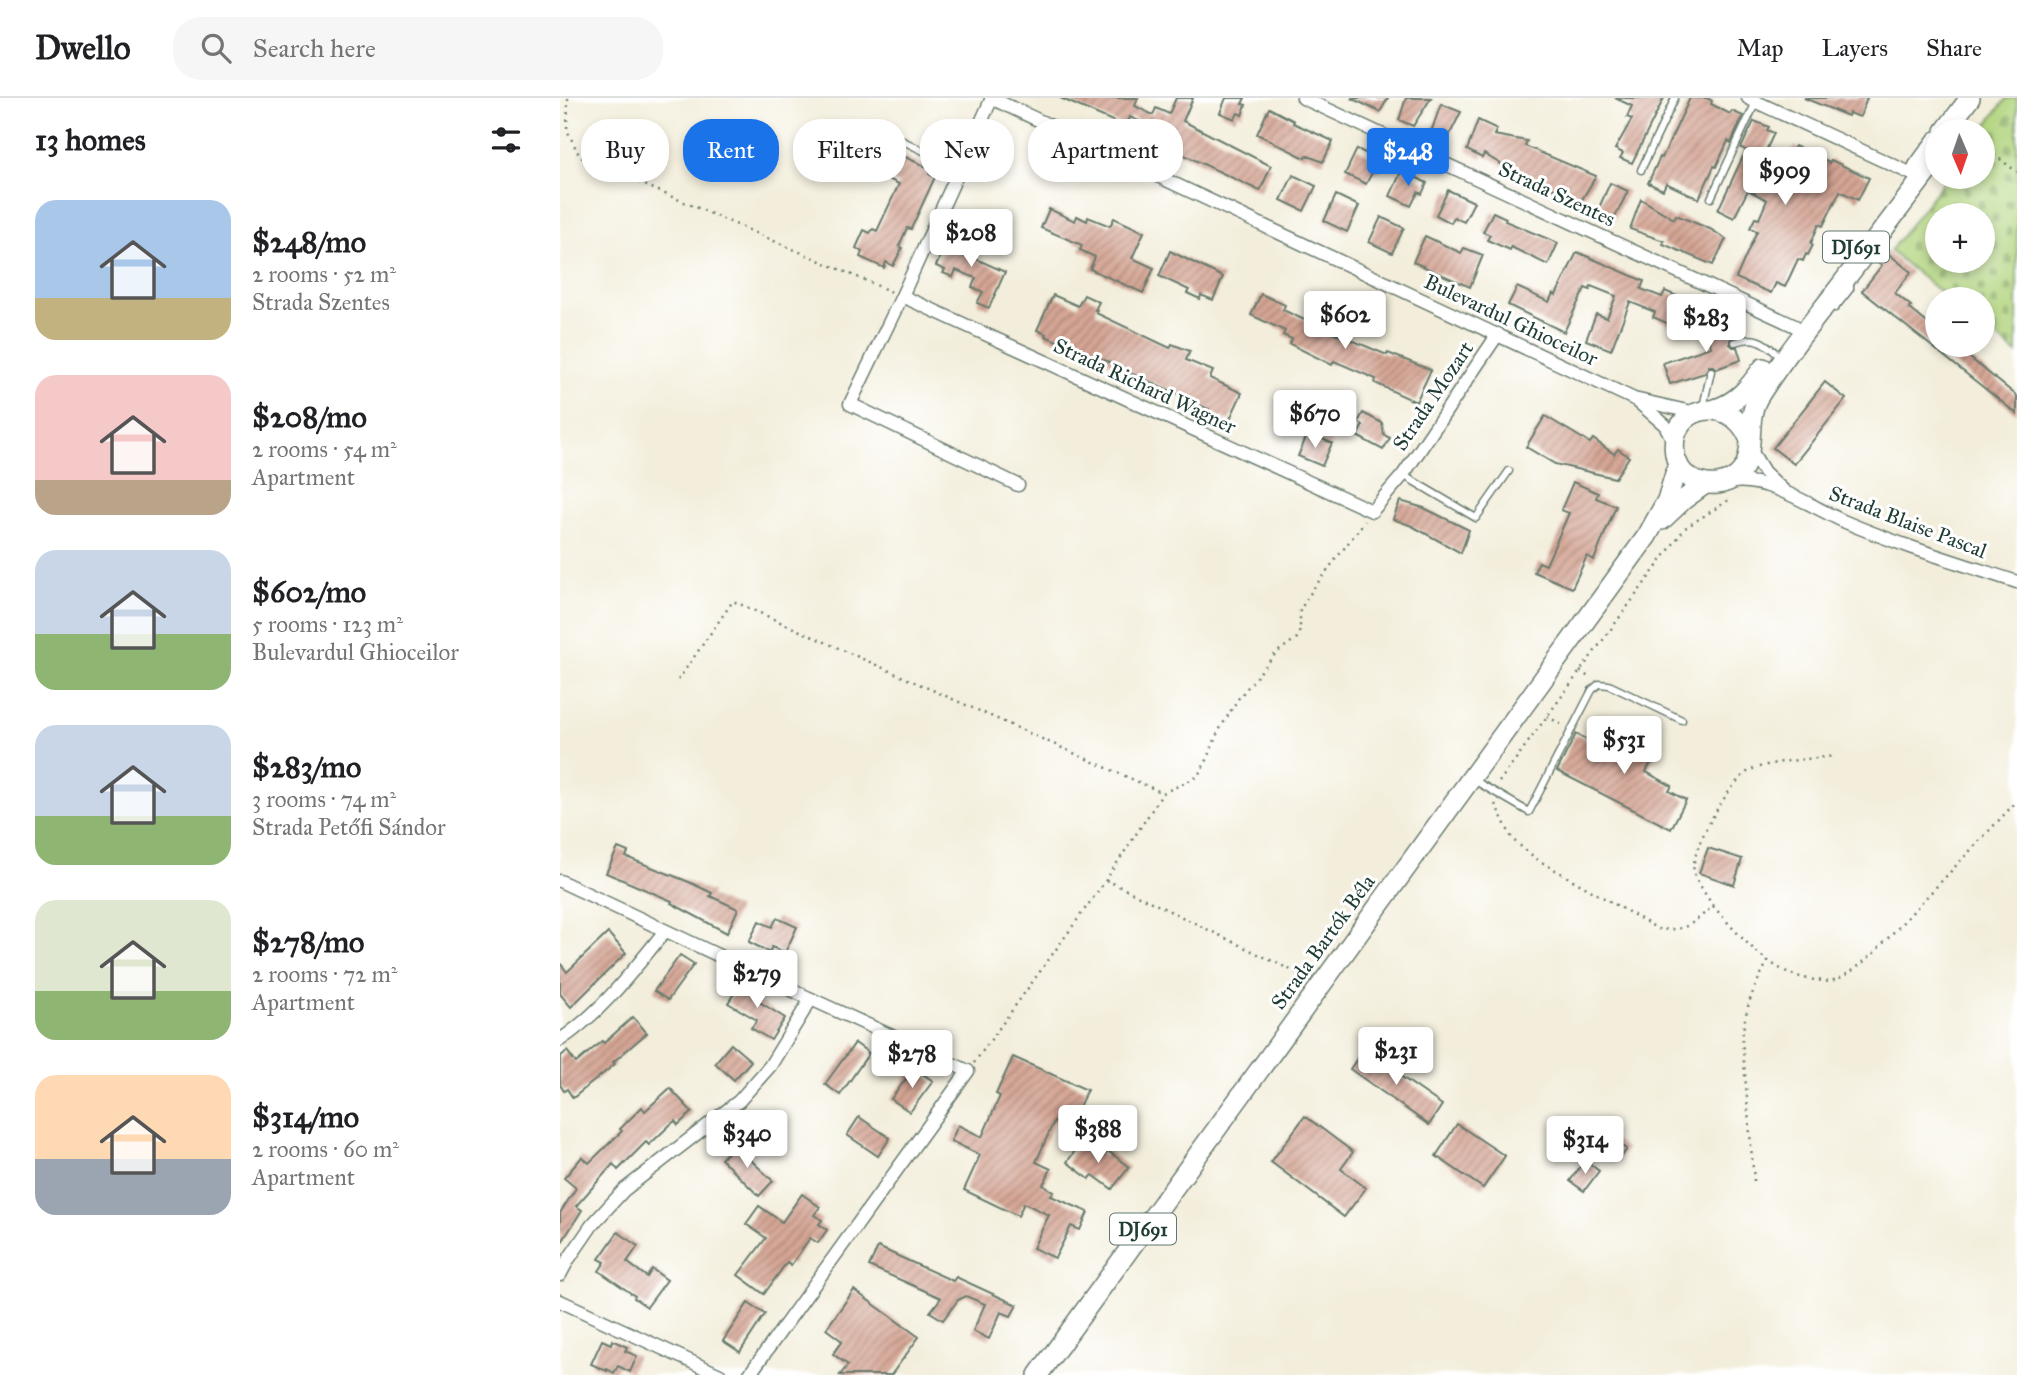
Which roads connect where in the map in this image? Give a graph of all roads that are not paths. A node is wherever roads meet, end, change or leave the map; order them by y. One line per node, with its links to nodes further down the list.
1 (992, 98): 7 (street); 19 (street, Bulevardul Ghioceilor)
2 (1303, 98): 20 (street, Strada Szentes)
3 (1675, 98): 11 (lane)
4 (1970, 98): 8 (main road)
5 (1984, 98): 9 (main road)
6 (1752, 100): 12 (street); 15 (lane)
7 (983, 119)
8 (1954, 119)
9 (1968, 119)
10 (1925, 157): 12 (main road, DJ691)
11 (1641, 170)
12 (1912, 174): 20 (main road, DJ691)
13 (1925, 175): 16 (main road, DJ691)
14 (954, 182): 17 (street)
15 (1711, 198)
16 (1850, 273): 18 (lane); 20 (main road, DJ691)
17 (902, 296): 31 (street); 34 (street, Strada Richard Wagner)
18 (1833, 311)
19 (1498, 334): 23 (street, Bulevardul Ghioceilor); 29 (street, Strada Mozart)
20 (1793, 341): 21 (lane); 24 (main road, DJ691); 26 (main road, DJ691)
21 (1735, 342)
22 (1711, 371): 24 (lane)
23 (1634, 399): 24 (street, Bulevardul Ghioceilor); 25 (street, Bulevardul Ghioceilor)
24 (1704, 411): 25 (main road, DJ691); 26 (main road)
25 (1674, 442): 27 (main road, DJ691)
26 (1750, 444): 32 (main road, DJ691); 33 (street, Strada Blaise Pascal)
27 (1678, 464): 30 (main road); 35 (main road, Strada Bartók Béla / DJ691)
28 (1508, 471): 29 (lane)
29 (1403, 475): 34 (street, Strada Mozart)
30 (1705, 484): 32 (main road); 35 (main road, Strada Bartók Béla / DJ691)
31 (1018, 485)
32 (1732, 489): 33 (street, Strada Blaise Pascal)
33 (1787, 493): 36 (street, Strada Blaise Pascal)
34 (1373, 511)
35 (1647, 536): 38 (main road, Strada Bartók Béla / DJ691)
36 (2017, 582)
37 (1682, 720): 38 (lane)
38 (1470, 778): 47 (main road, Strada Bartók Béla / DJ691)
39 (560, 881): 40 (street)
40 (665, 931): 41 (street); 42 (street)
41 (811, 999): 43 (street); 46 (street)
42 (560, 1040)
43 (560, 1275)
44 (560, 1301): 45 (street)
45 (720, 1375)
46 (749, 1375)
47 (1038, 1375)

